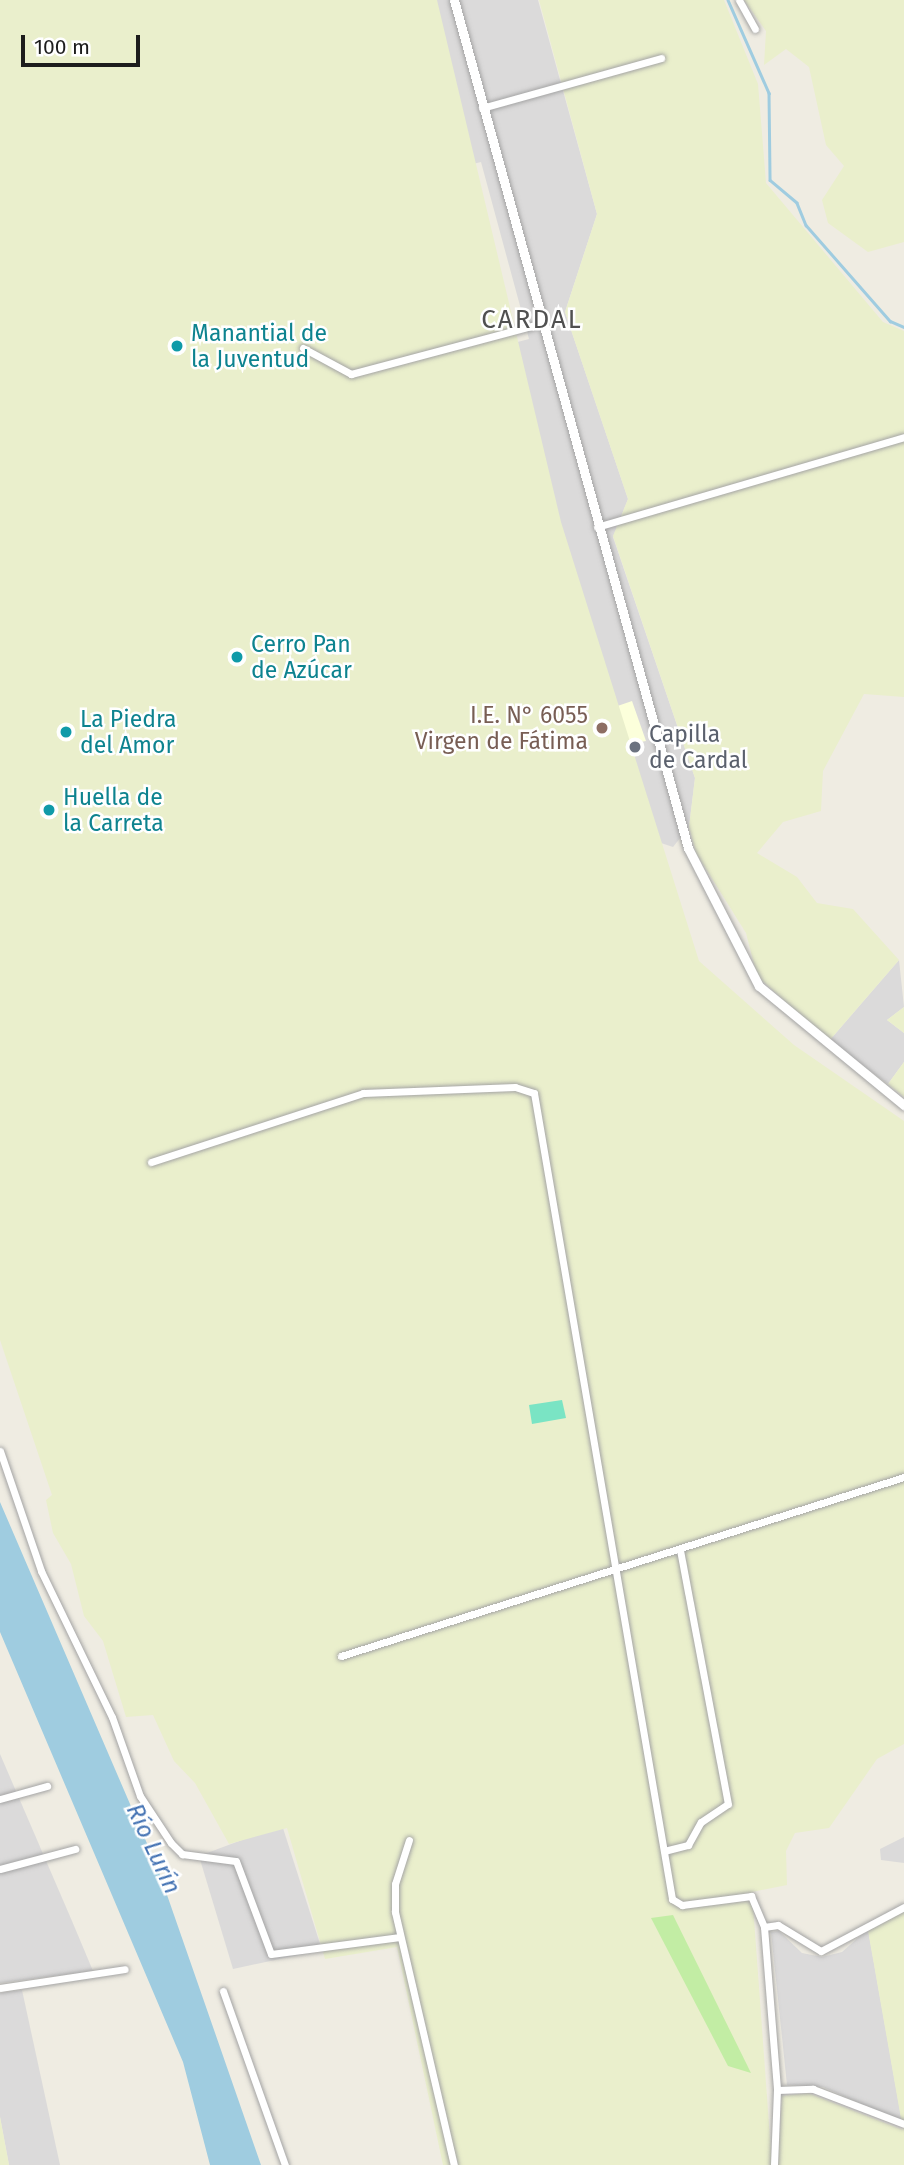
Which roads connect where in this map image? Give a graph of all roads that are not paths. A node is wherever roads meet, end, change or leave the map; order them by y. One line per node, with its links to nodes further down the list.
1 (454, 0): 5 (street)
2 (739, 0): 3 (street)
3 (755, 29)
4 (661, 58): 5 (street)
5 (482, 108): 6 (street)
6 (539, 324): 7 (street); 9 (street)
7 (303, 348)
8 (904, 438): 9 (street)
9 (597, 527): 10 (street)
10 (904, 1105)
11 (151, 1162): 15 (street)
12 (0, 1451): 25 (street)
13 (904, 1477): 14 (street)
14 (680, 1550): 15 (street); 21 (street)
15 (616, 1571): 16 (street); 21 (street)
16 (341, 1656)
17 (47, 1786): 18 (street)
18 (0, 1799)
19 (409, 1840): 25 (street)
20 (75, 1849): 22 (street)
21 (664, 1851): 24 (street)
22 (0, 1869)
23 (904, 1907): 24 (street)
24 (764, 1927): 29 (street)
25 (400, 1937): 32 (street)
26 (125, 1969): 27 (street)
27 (0, 1988)
28 (223, 1991): 31 (street)
29 (777, 2090): 30 (street); 33 (street)
30 (904, 2124)
31 (285, 2165)
32 (454, 2165)
33 (774, 2165)

